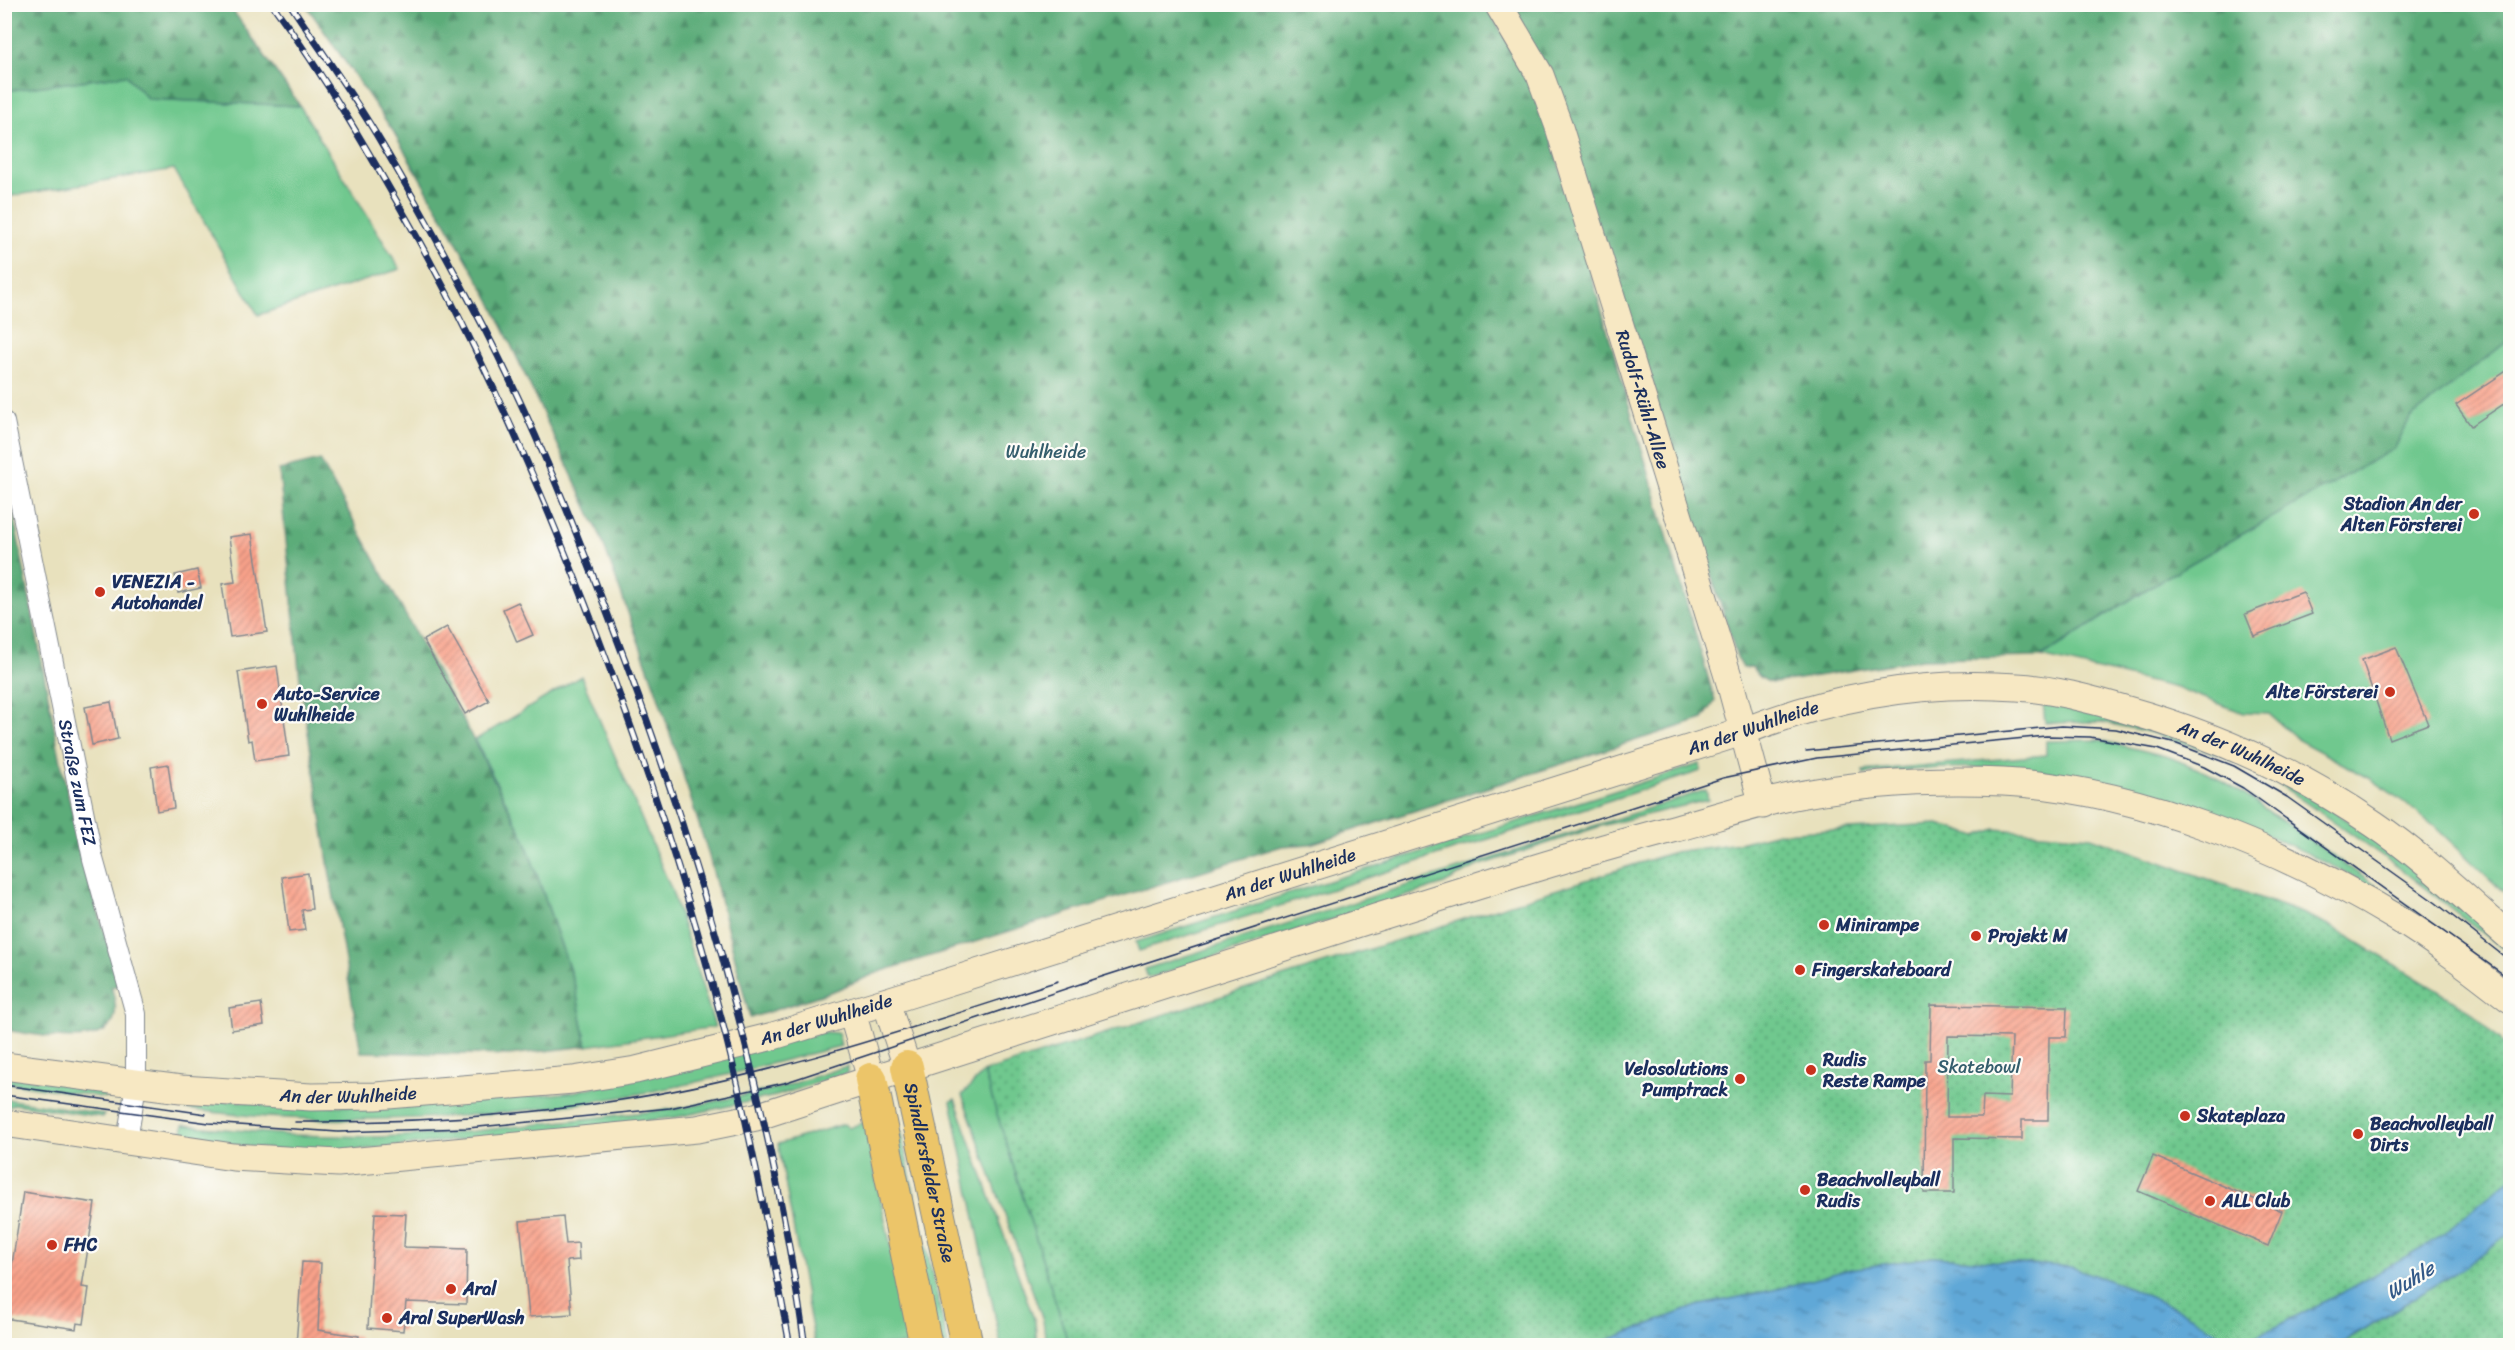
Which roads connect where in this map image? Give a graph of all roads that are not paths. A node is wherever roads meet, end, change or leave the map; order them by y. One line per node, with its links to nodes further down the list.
1 (1498, 4): 3 (main road, Rudolf-Rühl-Allee)
2 (4, 422): 12 (street, Straße zum FEZ)
3 (1742, 732): 4 (main road, Rudolf-Rühl-Allee); 5 (main road, An der Wuhlheide); 7 (main road, An der Wuhlheide)
4 (1763, 805): 6 (main road); 10 (main road)
5 (2511, 937)
6 (2511, 999)
7 (886, 1002): 8 (main road, An der Wuhlheide); 10 (main road, Spindlersfelder Straße)
8 (852, 1012): 11 (main road); 12 (main road, An der Wuhlheide)
9 (4, 1066): 12 (main road, An der Wuhlheide)
10 (907, 1067): 11 (main road); 16 (highway, Spindlersfelder Straße)
11 (871, 1079): 14 (main road); 15 (highway)
12 (136, 1084): 14 (street, Straße zum FEZ)
13 (4, 1123): 14 (main road)
14 (127, 1141)
15 (926, 1346)
16 (967, 1346)

